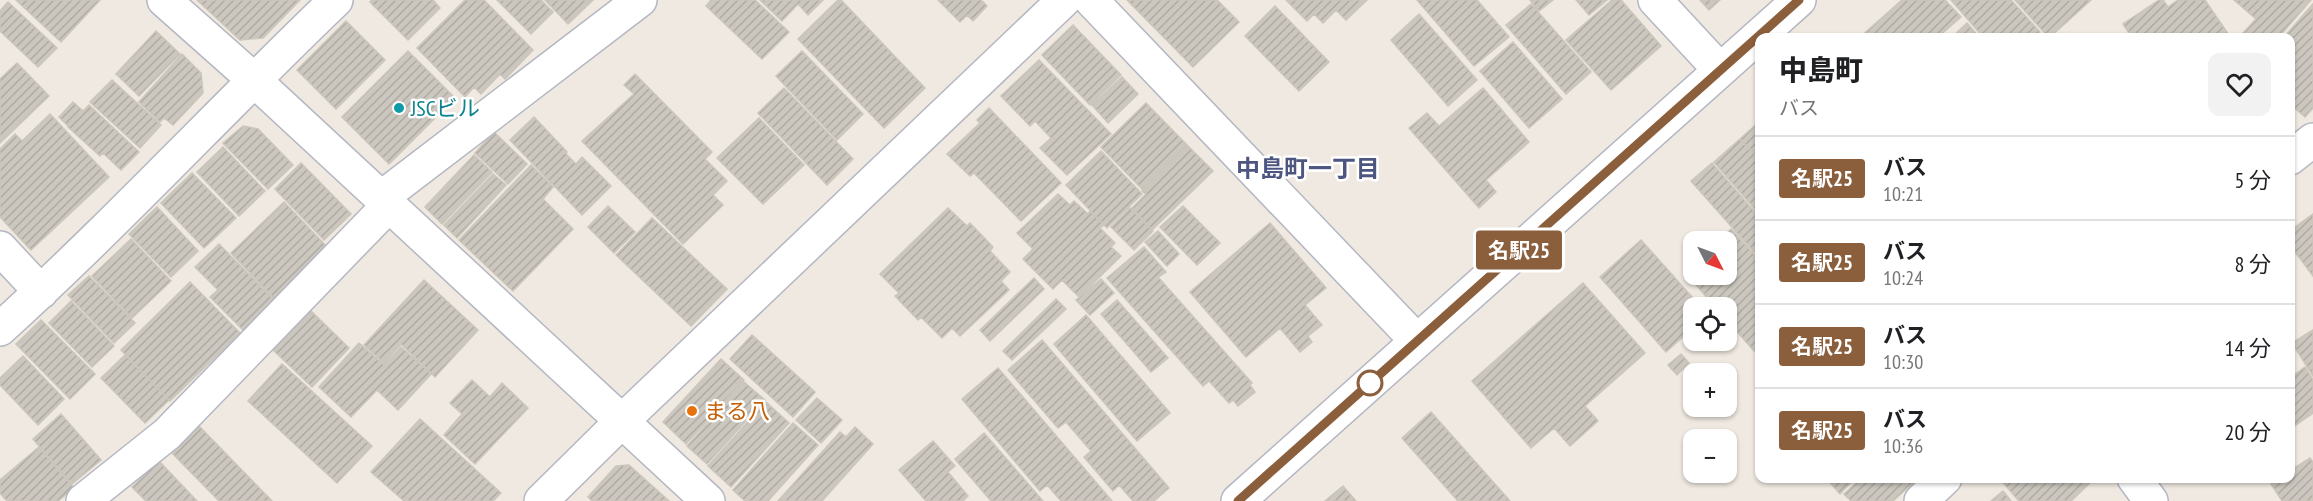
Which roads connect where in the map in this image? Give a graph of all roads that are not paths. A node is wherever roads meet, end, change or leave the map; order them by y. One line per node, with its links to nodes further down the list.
1 (164, 0): 11 (street)
2 (336, 0): 11 (street)
3 (640, 0): 14 (street)
4 (1064, 0): 19 (street)
5 (1091, 0): 18 (street)
6 (1655, 0): 10 (street)
7 (1790, 19): 8 (street)
8 (1771, 33)
9 (1755, 44): 10 (street)
10 (1720, 70): 18 (street)
11 (253, 79): 14 (street); 16 (street)
12 (2313, 140): 13 (street)
13 (2295, 154)
14 (385, 202): 19 (street); 22 (street)
15 (0, 248): 16 (street)
16 (41, 292): 17 (street)
17 (0, 330)
18 (1417, 341): 25 (street)
19 (621, 422): 23 (street); 24 (street)
20 (1940, 483): 26 (street)
21 (2138, 483): 27 (street)
22 (83, 501)
23 (541, 501)
24 (708, 501)
25 (1238, 501)
26 (1921, 501)
27 (2151, 501)

